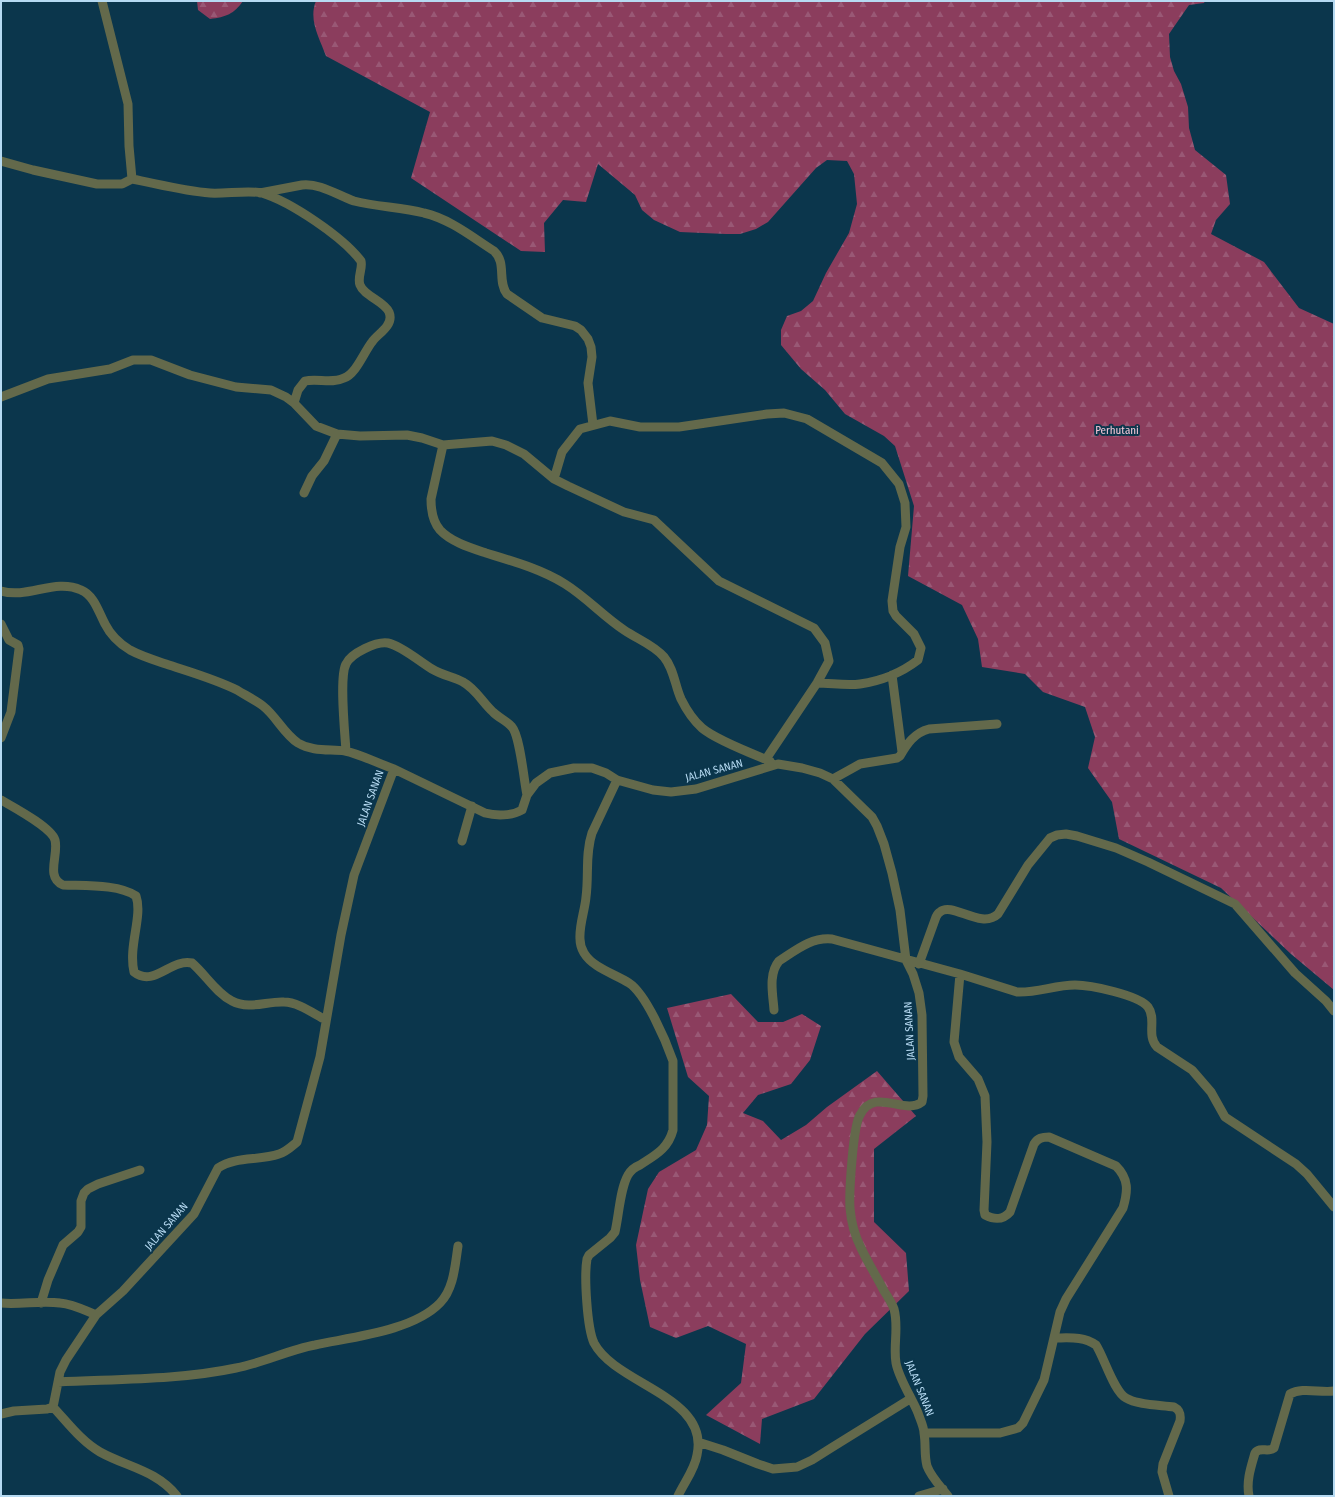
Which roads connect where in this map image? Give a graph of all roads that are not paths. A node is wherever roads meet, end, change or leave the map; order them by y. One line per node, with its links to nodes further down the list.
1 (102, 1): 3 (street)
2 (1, 161): 3 (street)
3 (132, 179): 4 (street)
4 (260, 193): 6 (street); 7 (street)
5 (1, 397): 6 (street)
6 (294, 403): 8 (street)
7 (593, 425): 10 (street); 14 (street)
8 (337, 434): 9 (street); 11 (street)
9 (443, 445): 10 (street); 20 (street)
10 (554, 479): 15 (street)
11 (304, 494)
12 (1, 590): 18 (street)
13 (1, 624): 17 (street)
14 (892, 675): 15 (street); 19 (street)
15 (817, 683): 20 (street)
16 (997, 724): 19 (street)
17 (1, 738)
18 (346, 752): 22 (street); 25 (street)
19 (902, 752): 23 (street)
20 (766, 759): 21 (street)
21 (778, 764): 23 (street, JALAN SANAN); 24 (street, JALAN SANAN)
22 (394, 769): 27 (street, JALAN SANAN); 34 (street, JALAN SANAN)
23 (832, 779): 29 (street, JALAN SANAN)
24 (617, 780): 25 (street, JALAN SANAN); 48 (street)
25 (527, 795): 27 (street, JALAN SANAN)
26 (1, 800): 34 (street)
27 (472, 806): 28 (street)
28 (462, 841)
29 (906, 960): 30 (street); 32 (street); 44 (street, JALAN SANAN)
30 (919, 964): 31 (street); 33 (street)
31 (960, 974): 36 (street); 41 (street)
32 (774, 1010)
33 (1334, 1011)
34 (326, 1020): 40 (street, JALAN SANAN)
35 (140, 1170): 39 (street)
36 (1334, 1207)
37 (458, 1246): 42 (street)
38 (1, 1303): 39 (street)
39 (41, 1303): 40 (street)
40 (96, 1315): 42 (street, JALAN SANAN)
41 (1054, 1338): 47 (street); 53 (street)
42 (58, 1382): 45 (street, JALAN SANAN)
43 (1334, 1391): 54 (street)
44 (910, 1399): 47 (street, JALAN SANAN); 48 (street)
45 (53, 1407): 46 (street); 50 (street)
46 (1, 1414)
47 (924, 1433): 49 (street, JALAN SANAN)
48 (698, 1442): 51 (street)
49 (945, 1493): 52 (street)
50 (177, 1496)
51 (678, 1496)
52 (919, 1496)
53 (1169, 1496)
54 (1249, 1496)

